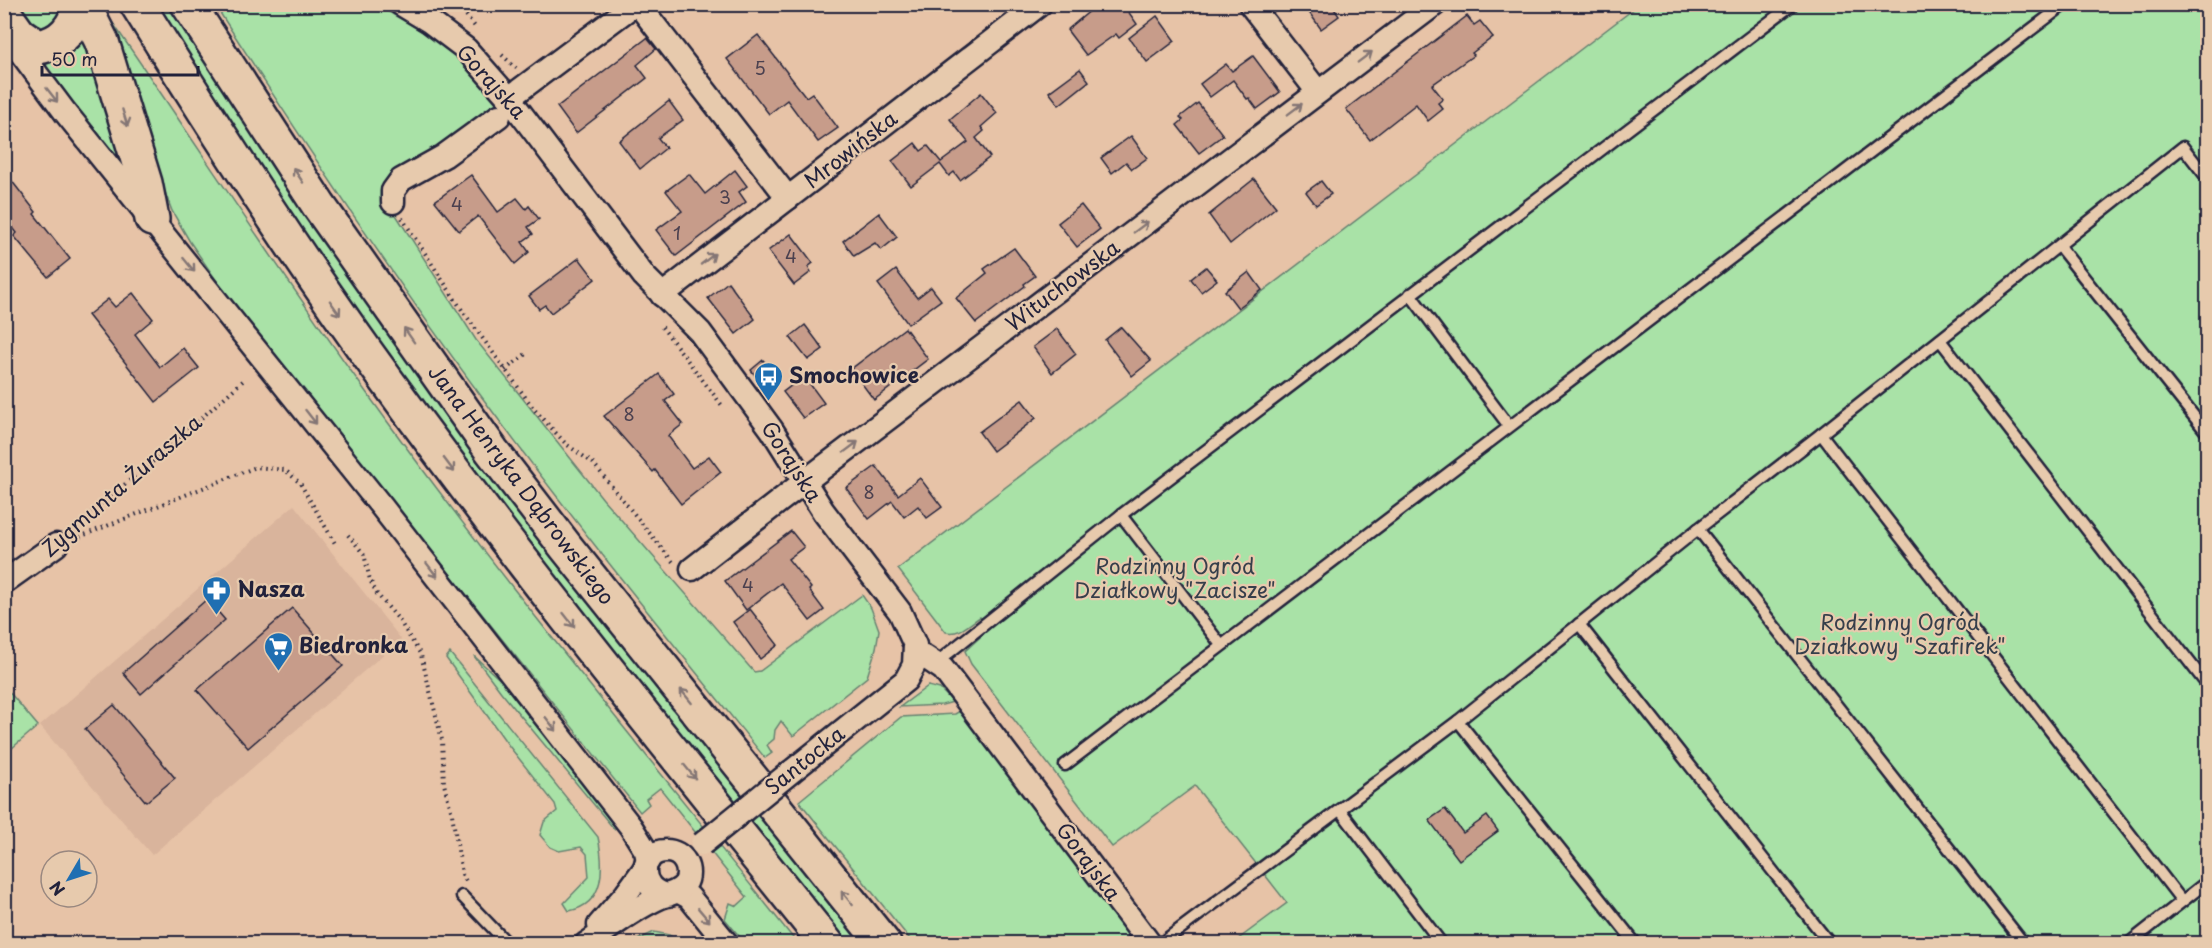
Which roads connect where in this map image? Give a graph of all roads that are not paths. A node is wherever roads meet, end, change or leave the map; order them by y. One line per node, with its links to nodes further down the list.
1 (82, 4): 11 (main road); 18 (main road, one-way to 18)
2 (137, 4): 49 (main road, Jana Henryka Dąbrowskiego, one-way to 49)
3 (188, 4): 50 (main road, Jana Henryka Dąbrowskiego, one-way to 3)
4 (400, 4): 14 (street, Gorajska)
5 (637, 4): 14 (street); 16 (street)
6 (1040, 4): 16 (street, Mrowińska)
7 (1250, 4): 13 (street)
8 (1435, 4): 13 (street, Wituchowska, one-way to 8)
9 (1793, 4): 20 (lane)
10 (2065, 4): 23 (lane)
11 (4, 13)
12 (4, 31): 18 (street, one-way to 18)
13 (1318, 92): 26 (street, Wituchowska, one-way to 13)
14 (504, 107): 17 (street); 21 (street, Gorajska)
15 (2208, 179): 19 (lane)
16 (788, 198): 21 (street, Mrowińska, one-way to 16)
17 (393, 202)
18 (152, 219): 40 (street, one-way to 40)
19 (2059, 246): 22 (lane); 25 (lane)
20 (1410, 294): 23 (lane); 27 (lane)
21 (662, 295): 26 (street, Gorajska)
22 (1940, 340): 24 (lane); 35 (lane)
23 (1509, 426): 33 (lane)
24 (1821, 434): 28 (lane); 44 (lane)
25 (2208, 434)
26 (804, 482): 30 (street, Wituchowska); 34 (street, Gorajska)
27 (1121, 515): 33 (lane); 34 (lane)
28 (1698, 529): 32 (lane); 56 (lane)
29 (56, 545): 31 (street, Zygmunta Żuraszka)
30 (692, 569)
31 (4, 582)
32 (1579, 624): 36 (lane); 55 (lane)
33 (1221, 645): 37 (lane)
34 (926, 659): 39 (street, Santocka, bridge); 51 (street, Gorajska)
35 (2208, 686)
36 (1458, 721): 38 (lane); 54 (lane)
37 (1065, 765)
38 (1340, 810): 52 (lane); 53 (lane)
39 (683, 859): 40 (street); 43 (street)
40 (647, 864): 43 (street); 46 (street)
41 (2208, 881): 44 (lane)
42 (466, 892): 45 (lane)
43 (673, 893): 47 (street); 48 (street, one-way to 48)
44 (2182, 902): 57 (lane)
45 (508, 944)
46 (581, 944)
47 (586, 944)
48 (727, 944)
49 (827, 944)
50 (884, 944)
51 (1150, 944)
52 (1160, 944)
53 (1442, 944)
54 (1636, 944)
55 (1830, 944)
56 (2024, 944)
57 (2128, 944)

